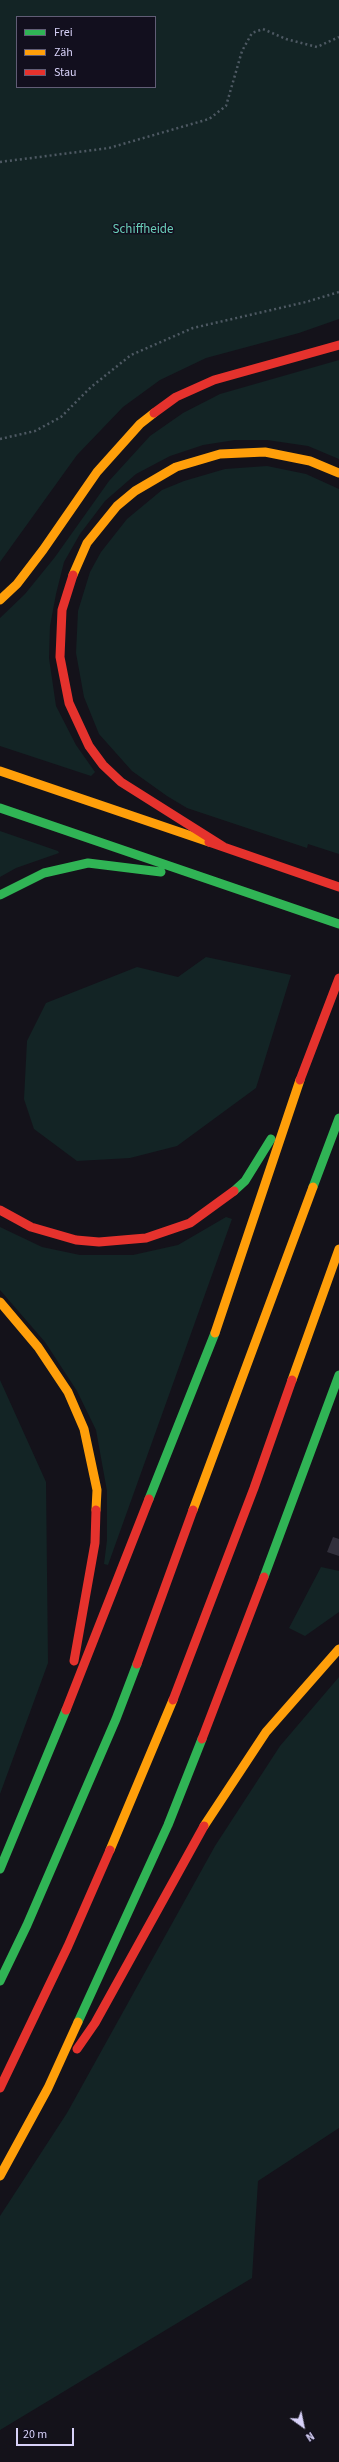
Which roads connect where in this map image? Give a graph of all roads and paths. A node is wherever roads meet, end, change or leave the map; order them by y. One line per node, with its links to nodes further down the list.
1 (339, 37): 2 (path)
2 (0, 162)
3 (339, 292): 5 (path)
4 (339, 345): 7 (highway)
5 (0, 439)
6 (339, 473): 10 (highway)
7 (0, 600)
8 (0, 771): 10 (highway)
9 (0, 808): 11 (highway)
10 (224, 847): 12 (highway)
11 (206, 878): 13 (highway); 14 (highway)
12 (339, 887)
13 (0, 895)
14 (339, 924)
15 (339, 978): 16 (highway)
16 (299, 1083): 18 (highway); 23 (highway)
17 (339, 1118): 25 (highway)
18 (0, 1210)
19 (339, 1249): 26 (highway)
20 (0, 1302): 23 (highway)
21 (339, 1375): 27 (highway)
22 (339, 1649): 27 (highway)
23 (42, 1772): 24 (highway)
24 (0, 1869)
25 (0, 1981)
26 (0, 2088)
27 (48, 2088): 28 (highway)
28 (0, 2176)

